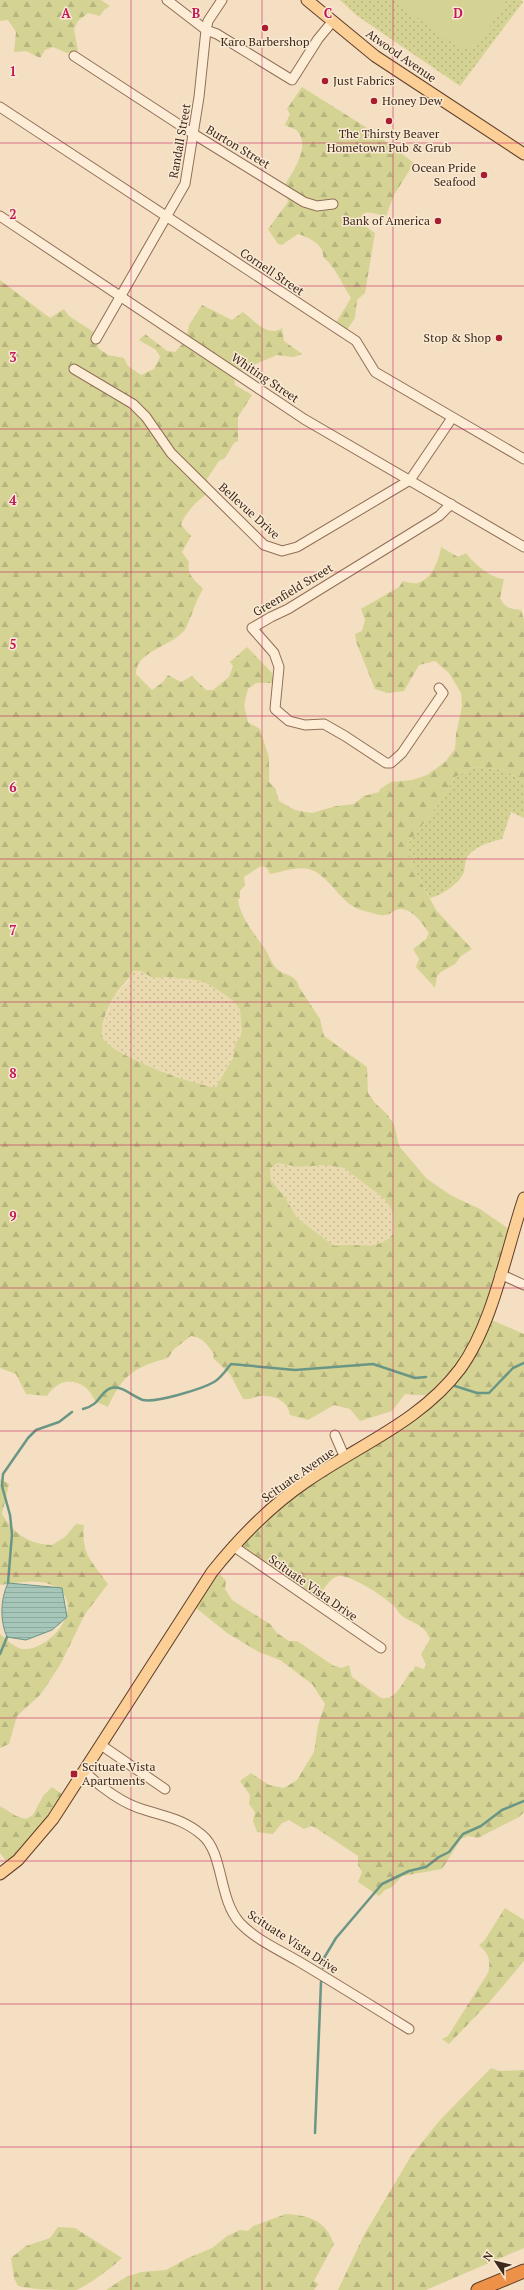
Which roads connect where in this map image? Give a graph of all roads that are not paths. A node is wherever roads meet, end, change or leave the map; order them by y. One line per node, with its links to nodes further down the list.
1 (167, 0): 5 (street)
2 (222, 0): 5 (street, Randall Street)
3 (307, 0): 4 (main road, Atwood Avenue)
4 (332, 22): 5 (street); 9 (main road, Atwood Avenue)
5 (206, 30): 8 (street, Randall Street)
6 (74, 56): 8 (street, Burton Street)
7 (0, 107): 12 (street, Cornell Street)
8 (194, 134): 10 (street, Burton Street); 12 (street, Randall Street)
9 (524, 154)
10 (332, 204)
11 (0, 216): 13 (street, Whiting Street)
12 (168, 217): 13 (street, Randall Street); 16 (street, Cornell Street)
13 (121, 297): 14 (street, Randall Street); 18 (street, Whiting Street)
14 (96, 339)
15 (74, 369): 18 (street, Bellevue Drive)
16 (452, 418): 17 (street, Cornell Street); 18 (street, Bellevue Drive)
17 (524, 459)
18 (410, 480): 19 (street, Whiting Street)
19 (450, 504): 20 (street, Whiting Street); 21 (street, Greenfield Street)
20 (524, 547)
21 (439, 688)
22 (524, 1198): 23 (main road, Scituate Avenue)
23 (500, 1274): 24 (street); 26 (main road, Scituate Avenue)
24 (523, 1283)
25 (335, 1435): 26 (street)
26 (345, 1458): 27 (main road, Scituate Avenue)
27 (233, 1546): 28 (street, Scituate Vista Drive); 29 (main road, Scituate Avenue)
28 (381, 1648)
29 (101, 1745): 30 (main road, Scituate Avenue); 31 (street)
30 (84, 1771): 32 (main road, Scituate Avenue); 33 (street, Scituate Vista Drive)
31 (165, 1789)
32 (0, 1874)
33 (409, 2029)
34 (524, 2272): 35 (highway)
35 (478, 2290)

